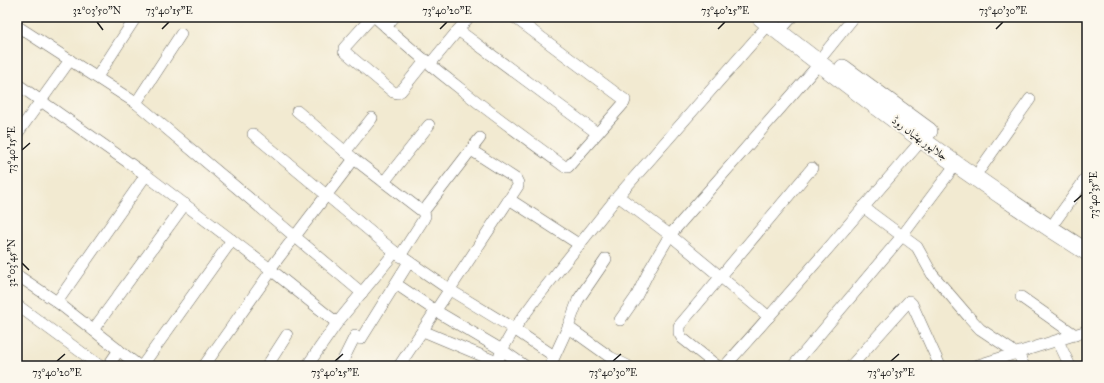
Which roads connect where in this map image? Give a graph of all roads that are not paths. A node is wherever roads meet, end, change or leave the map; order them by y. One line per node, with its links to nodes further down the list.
1 (136, 17): 16 (street)
2 (372, 17): 15 (street)
3 (375, 17): 9 (street)
4 (394, 17): 9 (street)
5 (469, 17): 11 (street)
6 (514, 17): 24 (street)
7 (854, 17): 13 (street)
8 (776, 20): 13 (main road, جلالپور بھٹیاں روڈ); 38 (street)
9 (386, 27): 15 (street)
10 (18, 28): 14 (street)
11 (458, 30): 15 (street); 24 (street)
12 (181, 34): 20 (street)
13 (821, 59): 28 (main road, جلالپور بھٹیاں روڈ); 33 (main road, جلالپور بھٹیاں روڈ); 44 (street)
14 (70, 60): 16 (street); 19 (street)
15 (428, 62): 24 (street)
16 (97, 77): 20 (street)
17 (17, 84): 19 (street)
18 (1030, 99): 33 (street)
19 (41, 101): 25 (street); 34 (street)
20 (136, 103): 46 (street)
21 (297, 111): 30 (street)
22 (372, 118): 30 (street)
23 (429, 125): 36 (street)
24 (597, 133)
25 (17, 134)
26 (253, 134): 37 (street)
27 (480, 138): 29 (street)
28 (922, 140): 31 (main road, جلالپور بھٹیاں روڈ); 41 (street)
29 (471, 150): 39 (street); 42 (street)
30 (349, 156): 36 (street); 37 (street)
31 (956, 164): 45 (street); 50 (main road, جلالپور بھٹیاں روڈ)
32 (812, 168): 56 (street)
33 (981, 168): 43 (main road, جلالپور بھٹیاں روڈ)
34 (146, 175): 40 (street); 61 (street)
35 (1087, 178): 43 (street)
36 (384, 182): 42 (street)
37 (326, 195): 46 (street); 51 (street)
38 (618, 196): 44 (street); 49 (street)
39 (509, 199): 49 (street); 58 (street)
40 (185, 204): 47 (street); 69 (street)
41 (863, 207): 45 (street); 64 (street)
42 (423, 212): 51 (street)
43 (1056, 220): 48 (main road, جلالپور بھٹیاں روڈ)
44 (670, 235): 56 (street); 65 (street)
45 (902, 236): 77 (street); 93 (street)
46 (295, 237): 54 (street); 59 (street)
47 (232, 240): 54 (street); 80 (street)
48 (1087, 240)
49 (580, 245): 68 (street)
50 (1087, 252)
51 (397, 254): 53 (street); 59 (street)
52 (606, 259): 67 (street)
53 (409, 262): 57 (street); 58 (street)
54 (270, 269): 66 (street); 84 (street)
55 (17, 275): 61 (street)
56 (720, 277): 64 (street); 91 (street)
57 (396, 284): 63 (street); 87 (street)
58 (450, 290): 63 (street); 68 (street)
59 (362, 293): 66 (street)
60 (1021, 297): 73 (street)
61 (57, 302): 69 (street)
62 (17, 305): 82 (street)
63 (436, 311): 70 (street); 76 (street)
64 (769, 317): 92 (street)
65 (620, 320)
66 (337, 323): 86 (street)
67 (568, 327): 78 (street); 90 (street)
68 (514, 328): 76 (street); 78 (street)
69 (94, 330): 75 (street)
70 (422, 331): 79 (street); 88 (street)
71 (1087, 331): 73 (street)
72 (287, 335): 85 (street)
73 (1075, 335): 74 (street)
74 (1058, 341): 77 (street); 97 (street)
75 (119, 350): 80 (street); 83 (street)
76 (502, 350): 79 (street); 89 (street)
77 (1017, 354): 81 (street); 96 (street)
78 (552, 361)
79 (497, 364)
80 (137, 365)
81 (981, 365)
82 (100, 366)
83 (108, 366)
84 (204, 366)
85 (267, 366)
86 (307, 366)
87 (340, 366)
88 (399, 366)
89 (525, 366)
90 (628, 366)
91 (717, 366)
92 (724, 366)
93 (793, 366)
94 (851, 366): 95 (street)
95 (940, 366)
96 (1024, 366)
97 (1070, 366)

